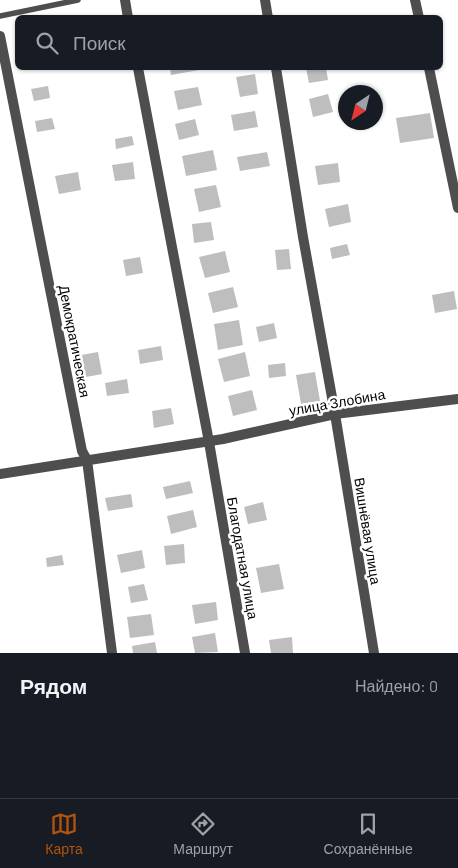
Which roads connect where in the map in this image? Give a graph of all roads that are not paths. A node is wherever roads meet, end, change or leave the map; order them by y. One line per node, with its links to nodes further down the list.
1 (78, 0): 8 (lane)
2 (125, 0): 5 (street)
3 (265, 0): 6 (street)
4 (415, 0): 7 (street)
5 (128, 15)
6 (268, 15)
7 (418, 15)
8 (0, 16)
9 (0, 36): 17 (street, Демократическая)
10 (138, 70): 16 (street, Благодатная улица)
11 (276, 70): 15 (street, Вишнёвая улица)
12 (429, 70): 13 (street)
13 (458, 208)
14 (458, 398): 15 (street, улица Злобина)
15 (335, 414): 16 (street, улица Злобина); 21 (street, Вишнёвая улица)
16 (209, 442): 17 (street, улица Злобина); 20 (street, Благодатная улица)
17 (87, 460): 18 (street, улица Злобина); 19 (street, Демократическая)
18 (0, 474)
19 (112, 653)
20 (245, 653)
21 (374, 653)

